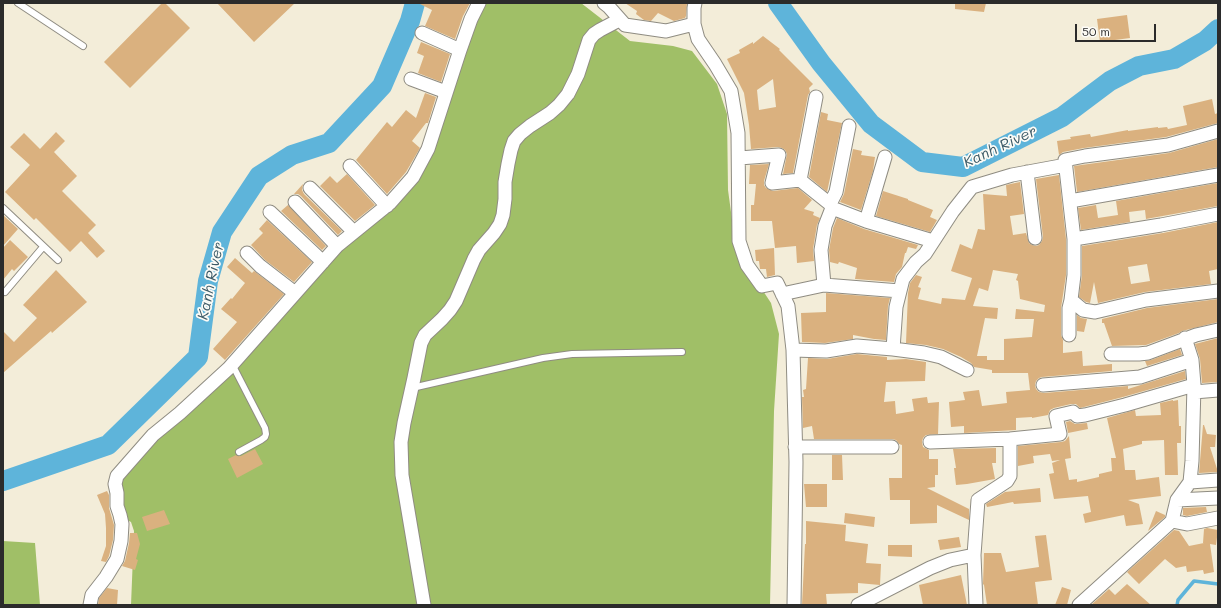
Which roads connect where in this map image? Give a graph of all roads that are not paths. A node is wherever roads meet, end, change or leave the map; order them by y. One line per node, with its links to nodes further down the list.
1 (18, 3): 8 (lane)
2 (695, 3): 6 (street)
3 (609, 4): 5 (street)
4 (473, 5): 9 (street)
5 (619, 20): 6 (street); 58 (street)
6 (694, 24): 16 (street)
7 (422, 33): 9 (street)
8 (83, 46)
9 (460, 50): 11 (street)
10 (411, 79): 11 (street)
11 (446, 92): 25 (street)
12 (816, 97): 21 (street)
13 (849, 126): 26 (street)
14 (1218, 131): 17 (street)
15 (885, 157): 30 (street)
16 (739, 158): 21 (street); 45 (street)
17 (1066, 165): 19 (street); 23 (street)
18 (350, 166): 25 (street)
19 (1027, 172): 32 (street); 34 (street)
20 (1218, 175): 23 (street)
21 (800, 180): 26 (street)
22 (310, 188): 31 (street)
23 (1070, 201): 33 (street)
24 (295, 202): 35 (street)
25 (387, 206): 31 (street)
26 (831, 206): 30 (street); 40 (street)
27 (3, 208): 36 (lane)
28 (270, 212): 39 (street)
29 (1218, 214): 33 (street)
30 (866, 221): 34 (street)
31 (354, 232): 35 (street)
32 (1035, 238)
33 (1074, 239): 46 (street)
34 (934, 241): 41 (street)
35 (337, 246): 39 (street)
36 (43, 247): 38 (lane); 43 (lane)
37 (247, 253): 44 (street)
38 (58, 260)
39 (323, 262): 44 (street)
40 (824, 285): 41 (street); 45 (street)
41 (900, 291): 50 (street)
42 (1218, 291): 46 (street)
43 (5, 292)
44 (295, 293): 55 (street)
45 (782, 294): 51 (street)
46 (1071, 300): 48 (street)
47 (1218, 330): 49 (street)
48 (1069, 334)
49 (1185, 338): 53 (street); 54 (street)
50 (893, 349): 51 (street); 56 (street)
51 (793, 350): 63 (street)
52 (682, 352): 58 (lane)
53 (1111, 354)
54 (1192, 360): 57 (street); 59 (street)
55 (232, 364): 65 (lane); 73 (street)
56 (968, 370)
57 (1043, 385)
58 (412, 388): 74 (street)
59 (1194, 389): 60 (street); 61 (street); 67 (street)
60 (1218, 390)
61 (1010, 439): 62 (street); 72 (street)
62 (930, 442)
63 (795, 446): 64 (street); 75 (street)
64 (892, 447)
65 (239, 452)
66 (1218, 480): 67 (street)
67 (1190, 482): 69 (street)
68 (1218, 498): 69 (street)
69 (1177, 500): 71 (street)
70 (1218, 518): 71 (street)
71 (1172, 522): 78 (street)
72 (974, 555): 76 (street); 77 (street)
73 (90, 605)
74 (424, 605)
75 (794, 605)
76 (858, 605)
77 (976, 605)
78 (1079, 605)

